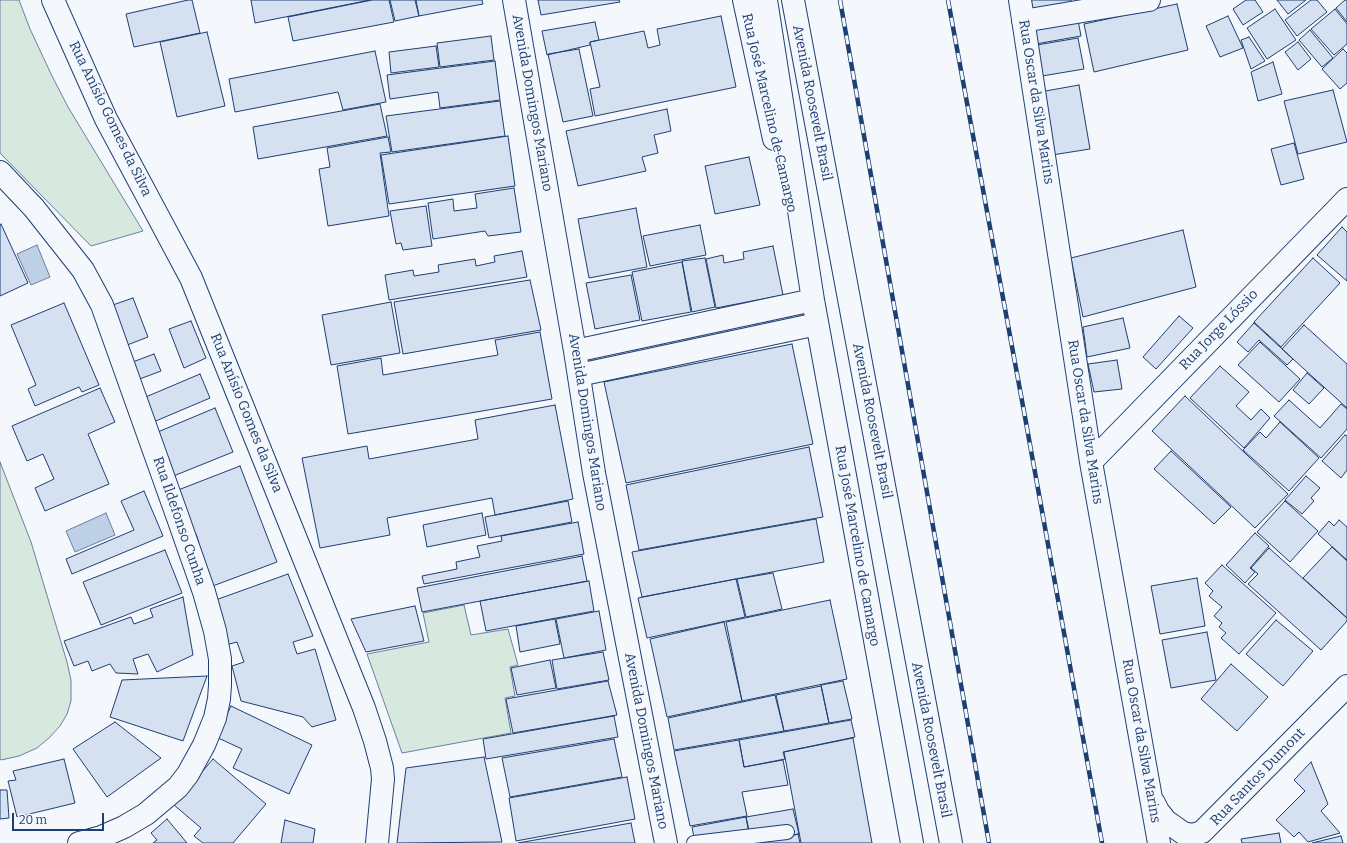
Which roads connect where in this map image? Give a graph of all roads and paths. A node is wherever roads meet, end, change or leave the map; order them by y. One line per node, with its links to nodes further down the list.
1 (53, 0): 21 (street, Rua Anísio Gomes da Silva)
2 (514, 0): 13 (street, Avenida Domingos Mariano)
3 (744, 0): 10 (street, Rua José Marcelino de Camargo)
4 (766, 0): 10 (street, Rua José Marcelino de Camargo)
5 (793, 0): 25 (street, Avenida Roosevelt Brasil)
6 (1149, 0): 7 (street)
7 (1022, 10): 15 (street, Rua Oscar da Silva Marins)
8 (0, 172): 20 (street, Rua Ildefonso Cunha)
9 (1347, 199): 15 (street, Rua Jorge Lóssio)
10 (804, 248): 11 (street, Rua José Marcelino de Camargo)
11 (813, 300): 12 (street, Rua José Marcelino de Camargo); 13 (street)
12 (817, 324): 14 (street); 24 (street, Rua José Marcelino de Camargo)
13 (575, 351): 14 (street, Avenida Domingos Mariano)
14 (579, 375): 22 (street, Avenida Domingos Mariano)
15 (1091, 462): 17 (street, Rua Oscar da Silva Marins)
16 (1347, 686): 19 (street, Rua Santos Dumont)
17 (1151, 794): 19 (street, Rua Santos Dumont); 26 (street, Rua Oscar da Silva Marins)
18 (787, 832): 23 (lane)
19 (1203, 836)
20 (79, 843)
21 (377, 843)
22 (666, 843)
23 (694, 843)
24 (912, 843)
25 (950, 843)
26 (1159, 843)

